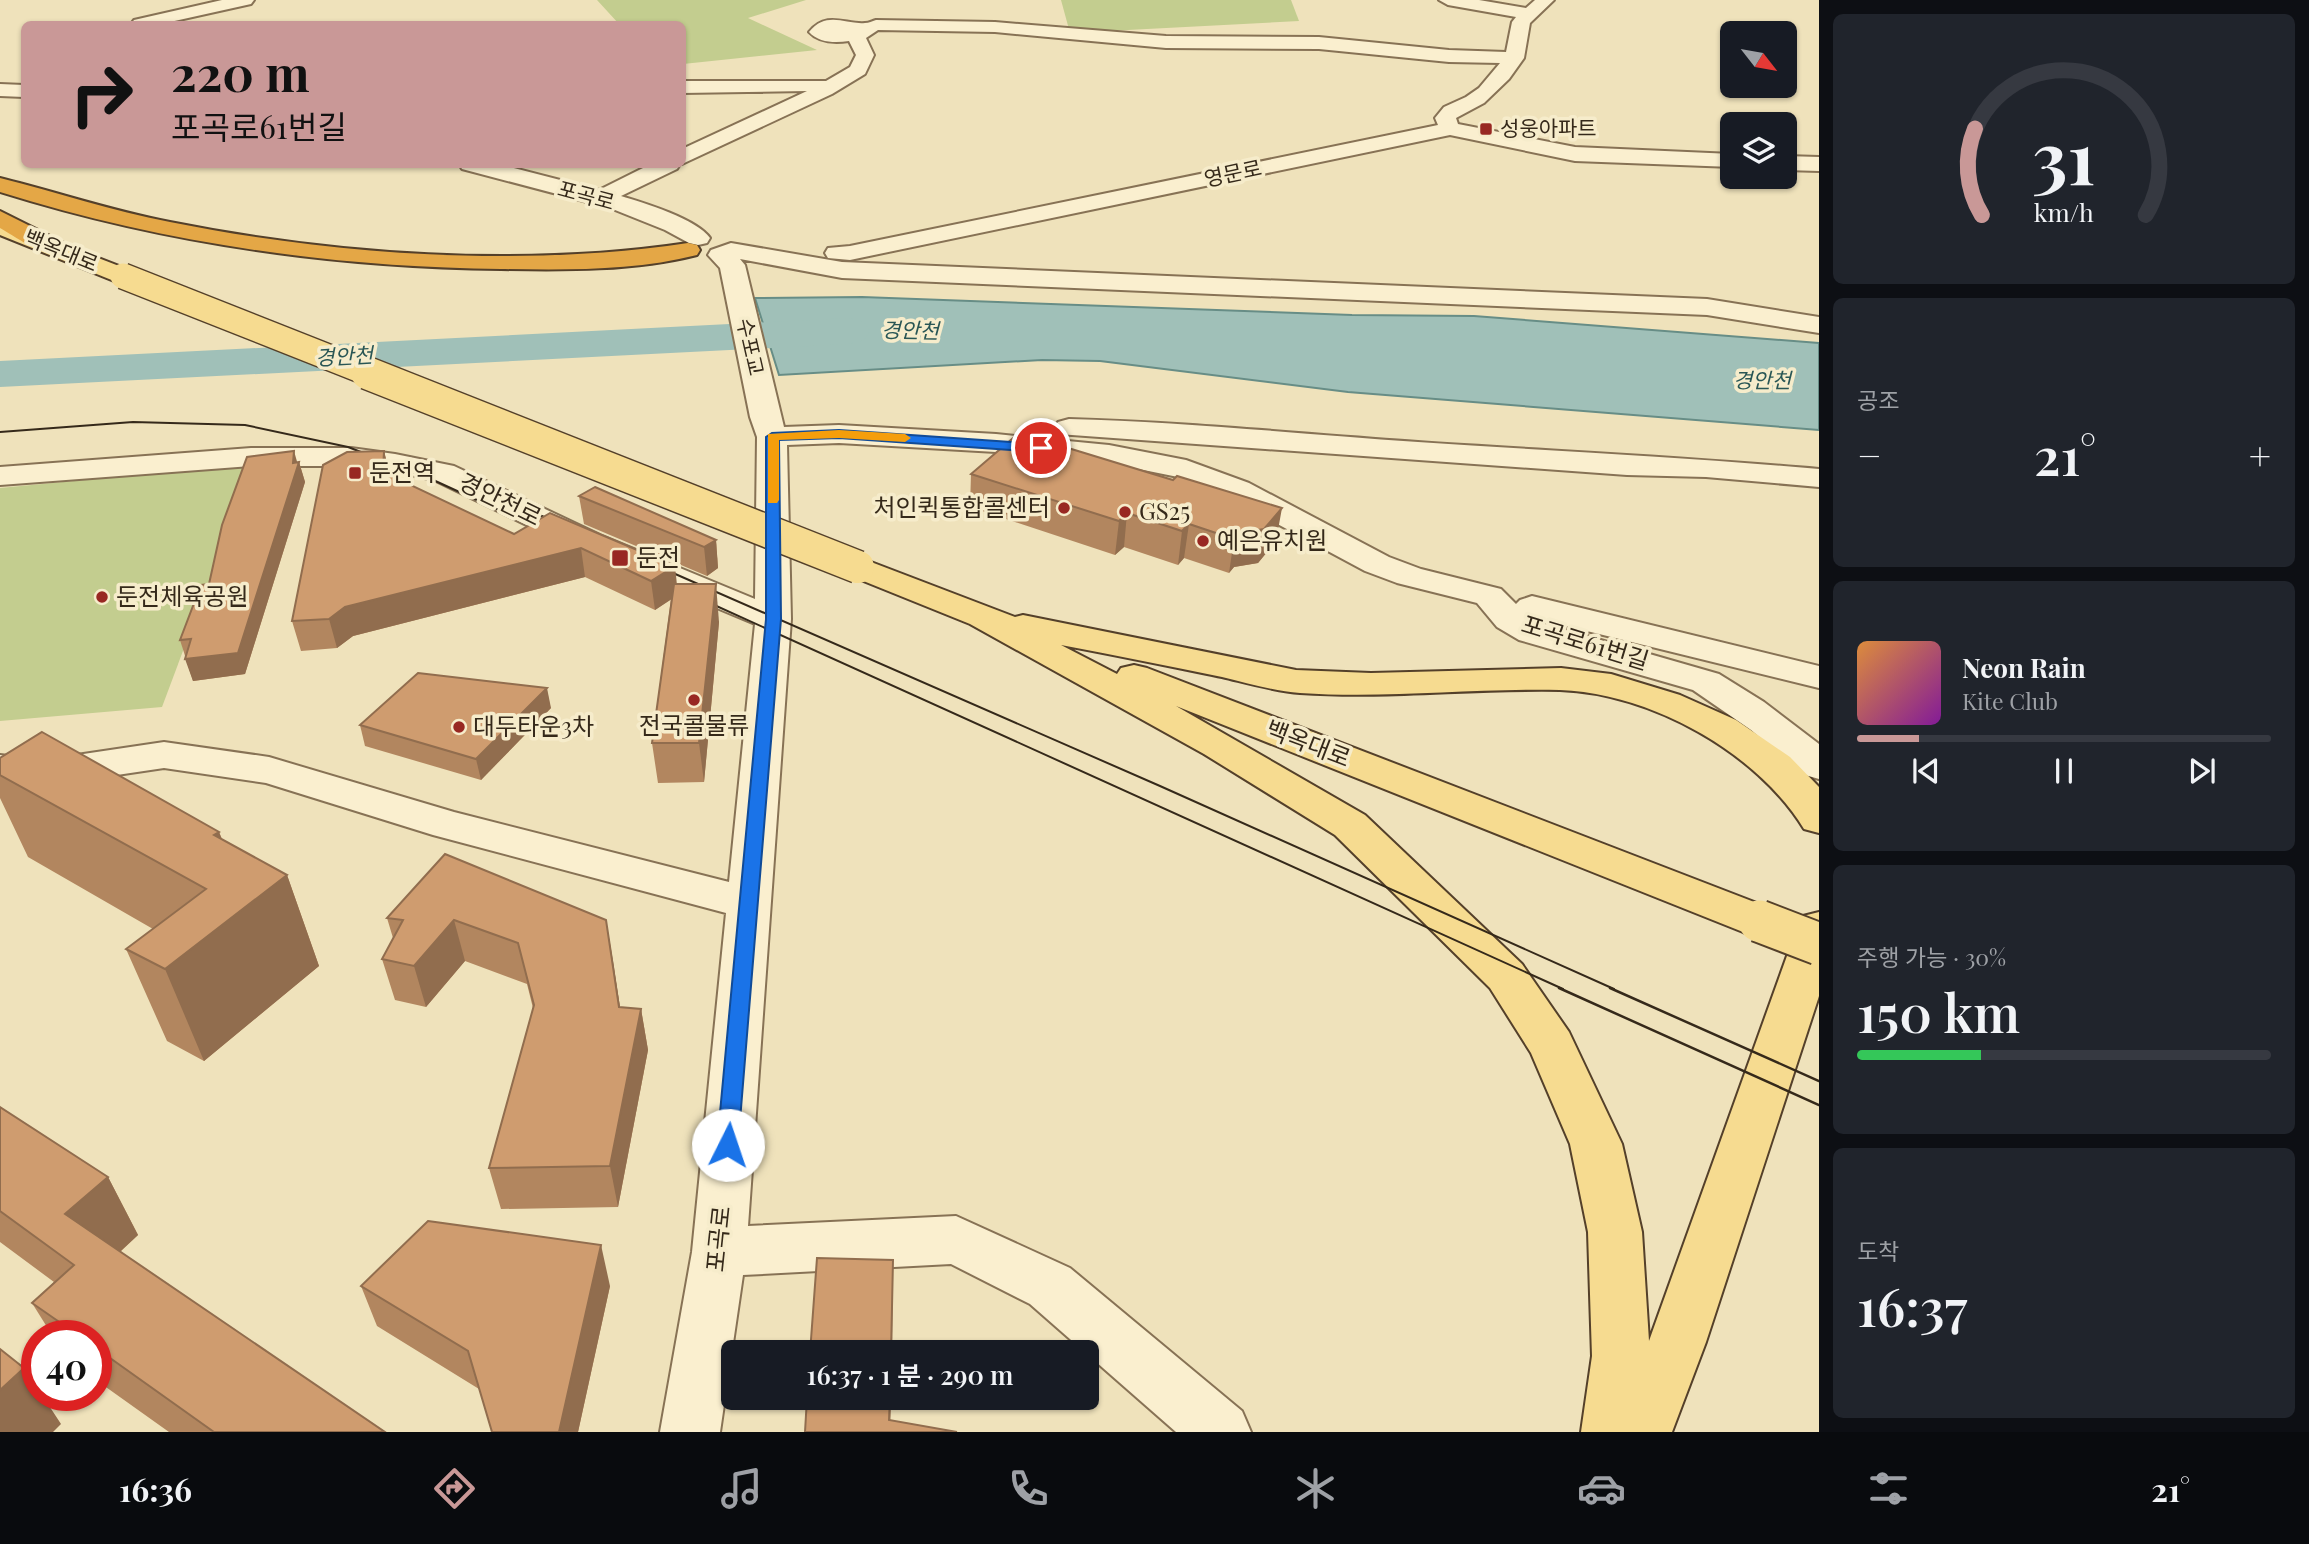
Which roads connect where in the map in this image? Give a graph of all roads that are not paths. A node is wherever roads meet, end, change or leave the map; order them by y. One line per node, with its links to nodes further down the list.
1 (245, 0): 4 (street)
2 (1448, 0): 3 (street)
3 (1539, 7): 5 (street)
4 (153, 21)
5 (1515, 58): 6 (street); 8 (street)
6 (835, 84): 7 (street); 9 (street)
7 (686, 87)
8 (1450, 129): 10 (street, 영문로); 22 (street, 영문로)
9 (686, 156)
10 (1720, 160)
11 (1797, 163): 12 (street)
12 (1819, 164)
13 (485, 168): 16 (street, 포곡로)
14 (661, 168): 16 (street)
15 (0, 185): 20 (highway)
16 (598, 198): 20 (street, 포곡로)
17 (0, 218): 21 (highway)
18 (0, 226): 21 (main road, 백옥대로)
19 (0, 233): 21 (highway)
20 (693, 244): 22 (street, 포곡로)
21 (54, 248): 29 (main road, 백옥대로, bridge)
22 (730, 257): 23 (street); 24 (street, 수포교)
23 (1819, 325)
24 (769, 427): 25 (street); 30 (street, 포곡로)
25 (996, 443): 27 (street); 28 (street)
26 (0, 476): 30 (street, 경안천로)
27 (1819, 478)
28 (1489, 596): 31 (street); 32 (street, 포곡로61번길)
29 (983, 617): 34 (main road); 37 (main road, 백옥대로, bridge); 41 (main road)
30 (773, 619): 35 (street, 포곡로)
31 (1819, 677)
32 (1819, 766)
33 (0, 768): 35 (street)
34 (1819, 818)
35 (747, 903): 38 (street, 포곡로)
36 (1819, 928): 42 (main road)
37 (1819, 944)
38 (719, 1252): 39 (street, 포곡로); 40 (street)
39 (690, 1432)
40 (1221, 1432)
41 (1611, 1432)
42 (1642, 1432)

